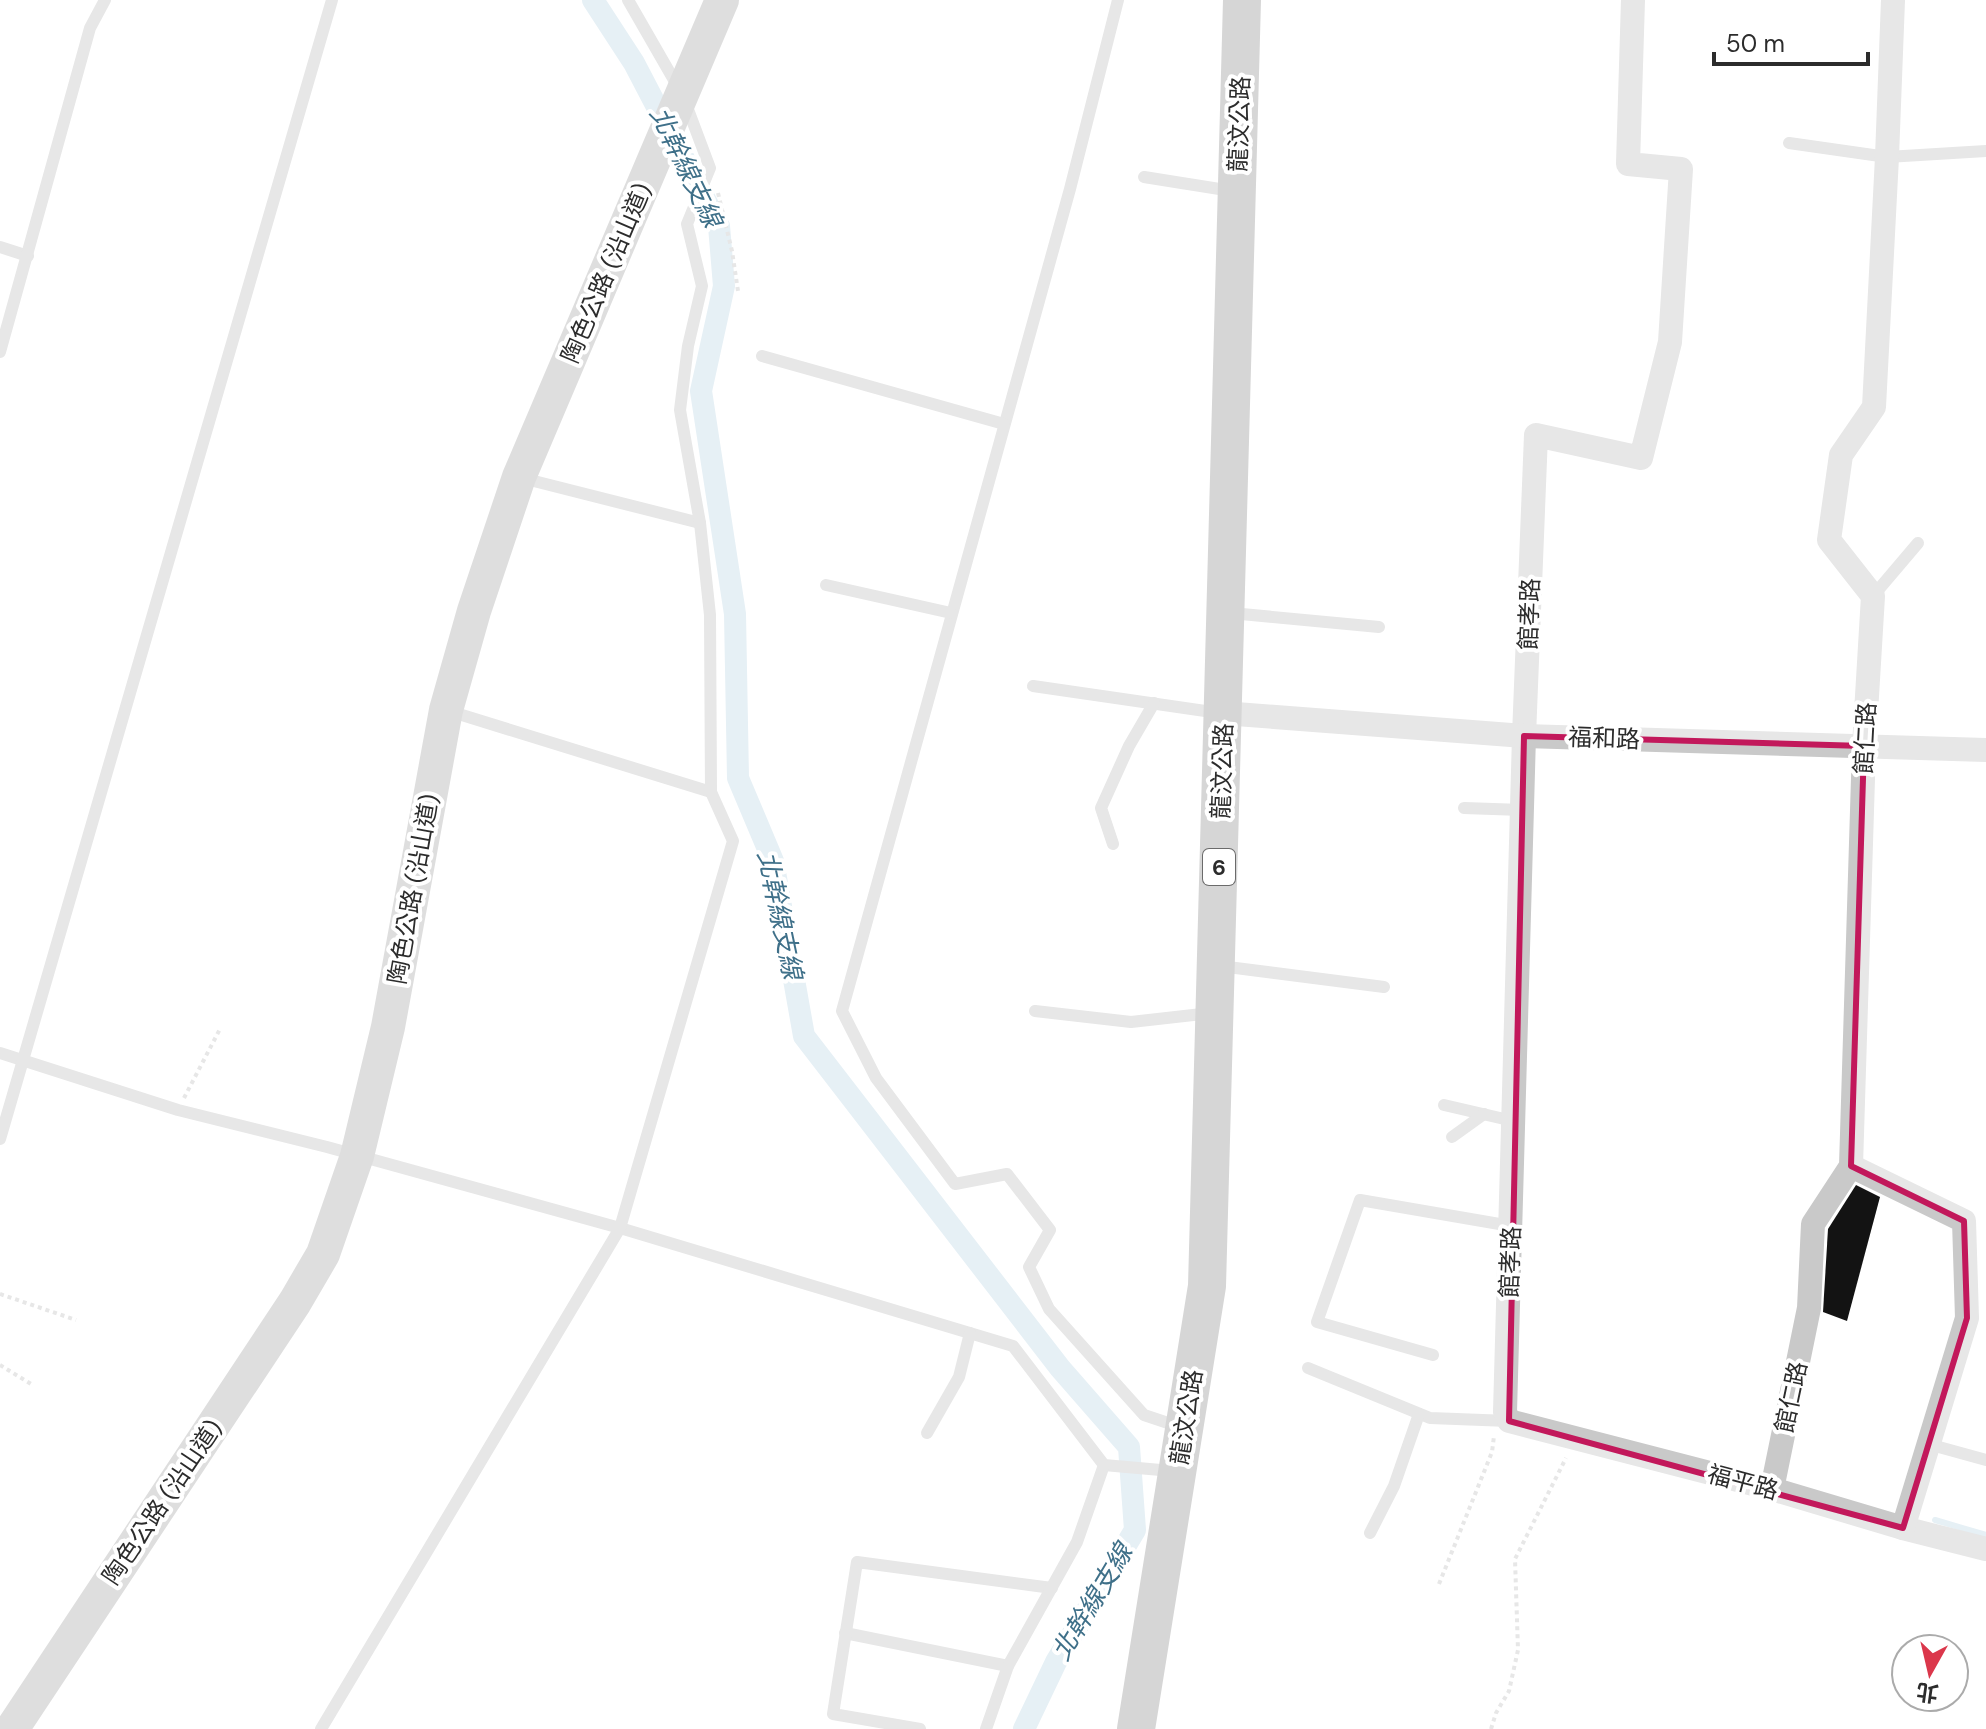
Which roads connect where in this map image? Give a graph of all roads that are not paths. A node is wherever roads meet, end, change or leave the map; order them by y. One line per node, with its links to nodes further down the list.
1 (105, 0): 16 (lane)
2 (332, 0): 44 (lane)
3 (628, 0): 9 (lane)
4 (722, 0): 9 (main road, 陶色公路 (沿山道))
5 (1118, 0): 19 (lane)
6 (1242, 0): 14 (main road, 龍汶公路 / 6)
7 (1633, 0): 32 (street, 館孝路)
8 (1893, 0): 12 (street)
9 (682, 94): 20 (main road, 陶色公路 (沿山道)); 21 (lane)
10 (1789, 143): 12 (lane)
11 (1986, 151): 12 (lane)
12 (1887, 157): 24 (street)
13 (1144, 177): 14 (lane)
14 (1237, 191): 26 (main road, 龍汶公路 / 6)
15 (0, 247): 16 (lane)
16 (28, 256): 17 (lane)
17 (0, 352)
18 (762, 356): 19 (lane)
19 (1004, 424): 25 (lane)
20 (519, 477): 21 (lane); 30 (main road, 陶色公路 (沿山道))
21 (700, 523): 35 (lane)
22 (1918, 543): 24 (lane)
23 (826, 585): 25 (lane)
24 (1873, 596): 33 (street, 館仁路)
25 (951, 613): 59 (lane)
26 (1226, 613): 27 (lane); 31 (main road, 龍汶公路 / 6)
27 (1379, 627)
28 (1033, 686): 29 (lane)
29 (1154, 703): 31 (lane); 38 (lane)
30 (446, 710): 35 (lane); 50 (main road, 陶色公路 (沿山道))
31 (1223, 713): 32 (street, 福和路); 39 (main road, 龍汶公路 / 6)
32 (1524, 736): 33 (street, 福和路); 37 (street, 館孝路)
33 (1864, 746): 34 (street, 福和路); 51 (street, 館仁路)
34 (1986, 750)
35 (711, 792): 53 (lane)
36 (1464, 808): 37 (lane)
37 (1522, 810): 47 (street, 館孝路)
38 (1113, 844)
39 (1216, 965): 40 (lane); 42 (main road, 龍汶公路 / 6)
40 (1384, 987)
41 (1035, 1011): 42 (lane)
42 (1214, 1013): 59 (main road, 龍汶公路 / 6)
43 (0, 1053): 44 (lane)
44 (23, 1061): 49 (lane); 50 (lane)
45 (1444, 1105): 46 (lane)
46 (1484, 1114): 47 (lane); 48 (lane)
47 (1513, 1121): 52 (street, 館孝路)
48 (1452, 1137)
49 (0, 1139)
50 (357, 1156): 53 (lane); 72 (main road, 陶色公路 (沿山道))
51 (1851, 1166): 61 (street); 65 (street, 館仁路)
52 (1511, 1226): 55 (lane); 58 (street, 館孝路)
53 (620, 1228): 54 (lane); 73 (lane)
54 (970, 1333): 60 (lane); 63 (lane)
55 (1433, 1355)
56 (1308, 1368): 57 (lane)
57 (1419, 1414): 58 (lane); 67 (lane)
58 (1504, 1418): 65 (street, 福平路)
59 (1184, 1429): 64 (main road, 龍汶公路 / 6)
60 (927, 1433)
61 (1928, 1444): 62 (lane); 66 (street)
62 (1986, 1460)
63 (1104, 1465): 64 (lane); 69 (lane)
64 (1178, 1471): 76 (main road, 龍汶公路 / 6)
65 (1772, 1489): 66 (street, 福平路)
66 (1903, 1528): 68 (street, 福平路)
67 (1370, 1533)
68 (1986, 1549)
69 (1052, 1588): 70 (lane); 71 (lane)
70 (845, 1633): 71 (lane); 74 (lane)
71 (1008, 1666): 75 (lane)
72 (12, 1729)
73 (321, 1729)
74 (920, 1729)
75 (986, 1729)
76 (1136, 1729)

